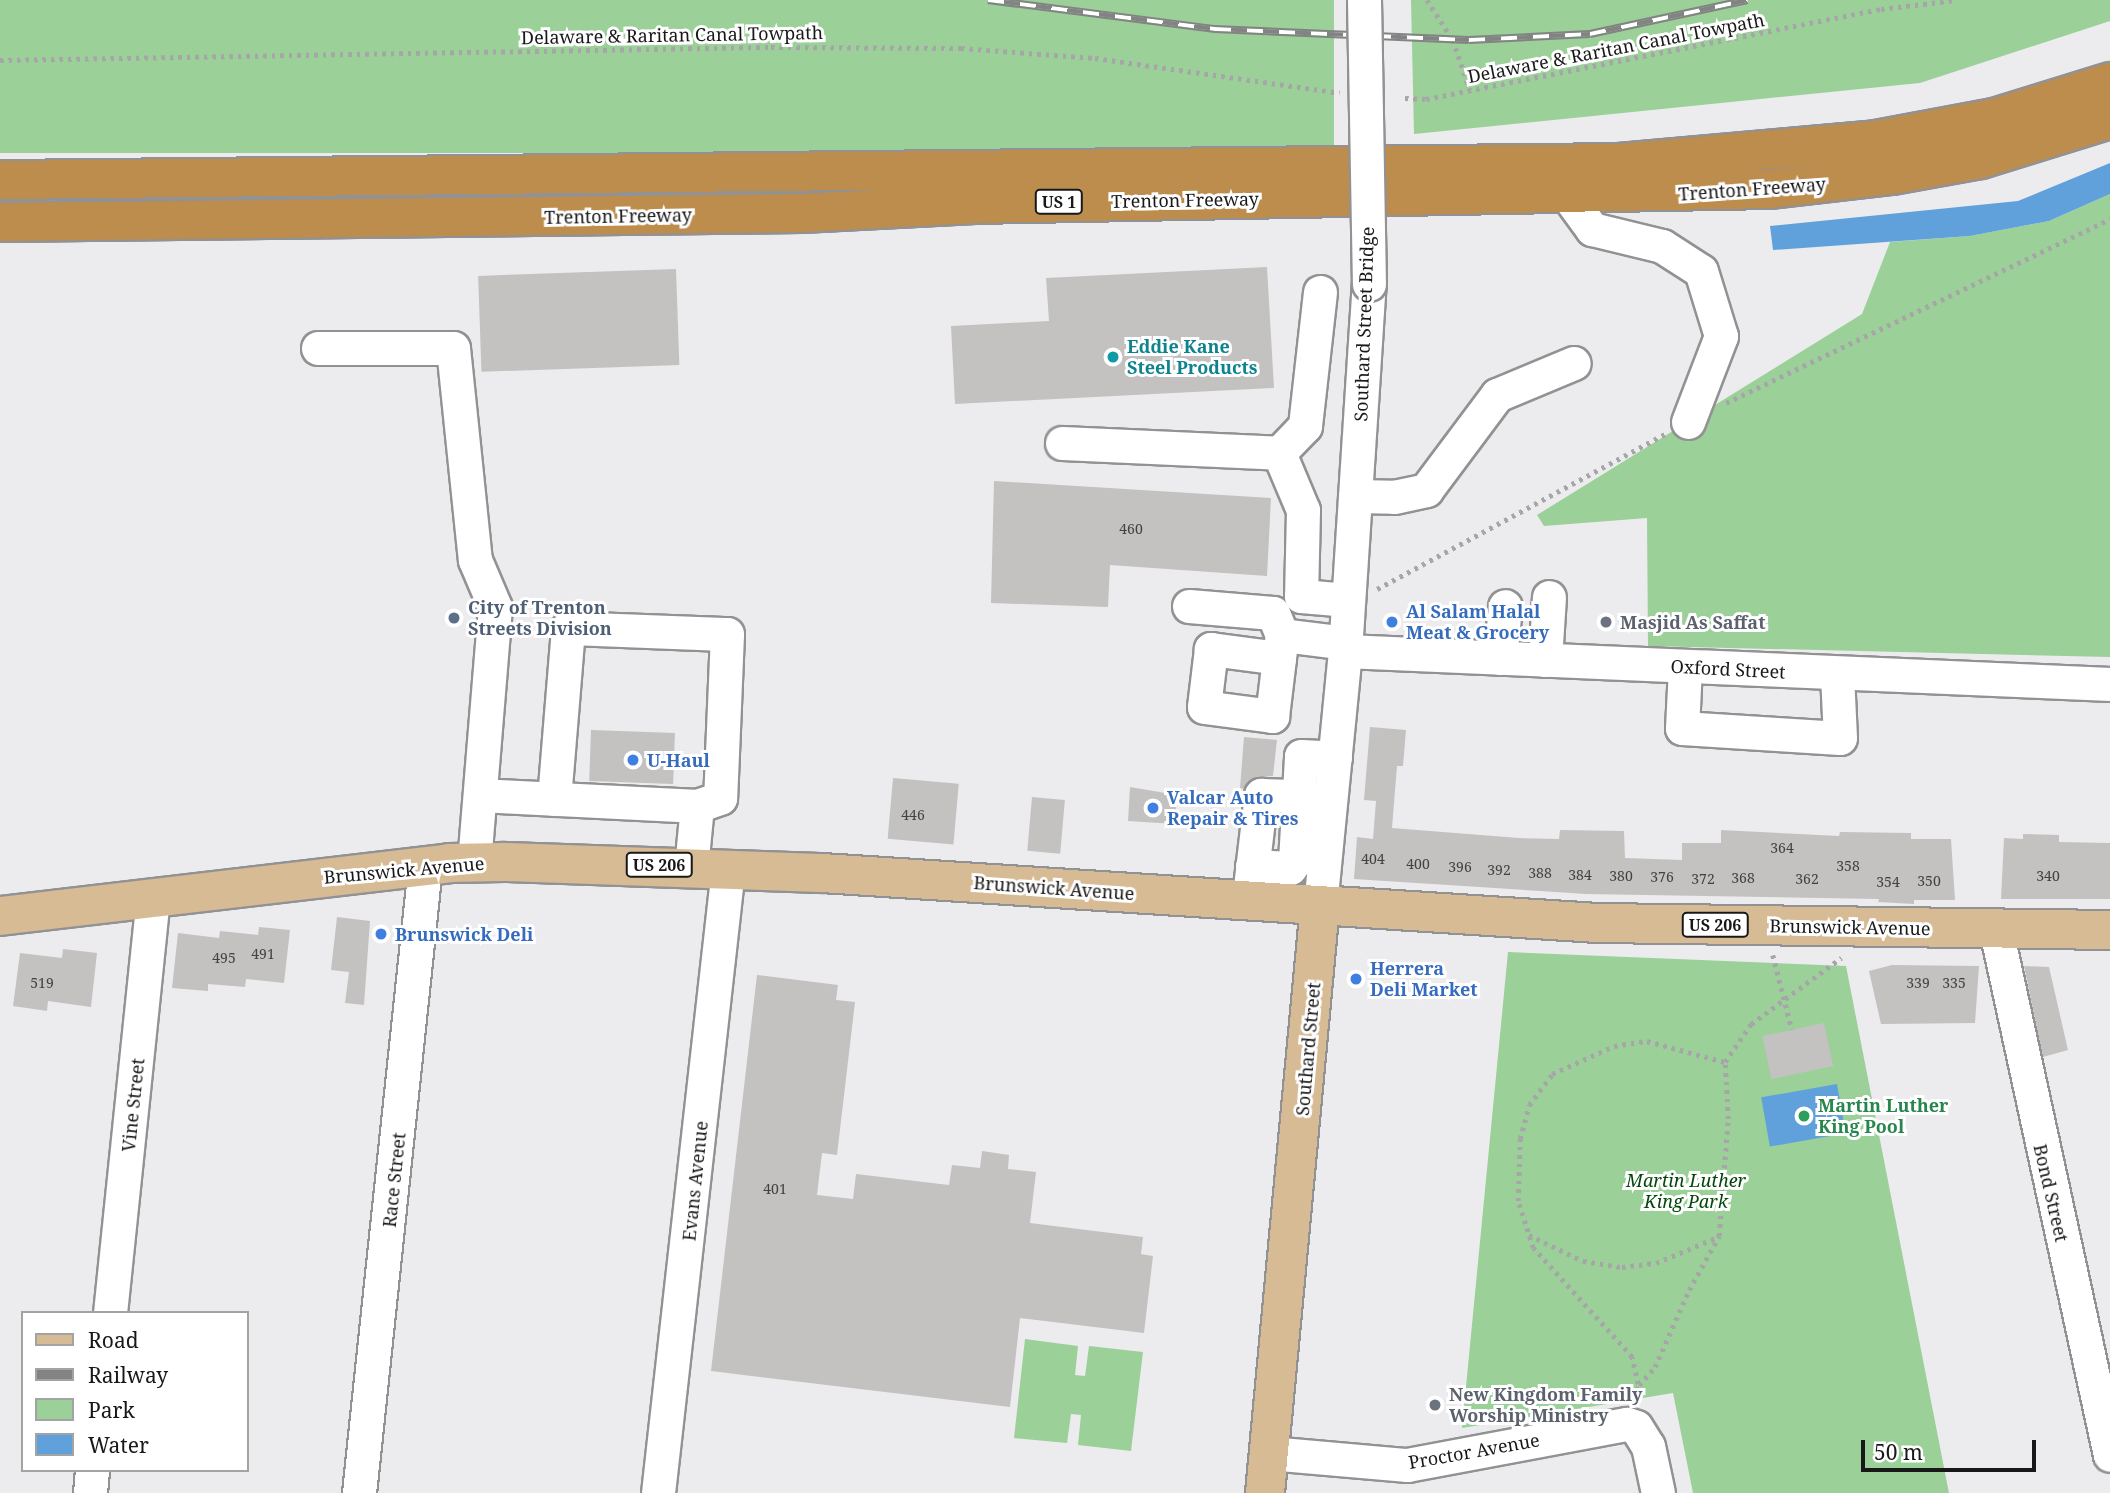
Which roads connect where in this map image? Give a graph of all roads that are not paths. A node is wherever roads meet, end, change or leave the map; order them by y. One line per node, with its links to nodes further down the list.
1 (1364, 0): 13 (street, Southard Street Bridge, bridge)
2 (2110, 82): 4 (highway, Trenton Freeway / US 1)
3 (2110, 119): 5 (highway, Trenton Freeway / US 1)
4 (0, 180)
5 (1568, 196): 6 (highway, Trenton Freeway / US 1); 10 (street)
6 (0, 222)
7 (1320, 292): 12 (street)
8 (318, 348): 26 (street)
9 (1574, 363): 13 (street)
10 (1688, 422)
11 (1062, 443): 12 (street)
12 (1279, 453): 14 (street)
13 (1355, 505): 14 (street); 16 (street, Southard Street Bridge)
14 (1303, 510): 16 (street)
15 (1549, 597): 21 (street)
16 (1348, 602): 19 (street, Southard Street)
17 (1189, 606): 19 (street, Oxford Street)
18 (1505, 606): 20 (street)
19 (1345, 647): 20 (street, Oxford Street); 25 (street, Southard Street)
20 (1500, 658): 21 (street, Oxford Street)
21 (1545, 660): 22 (street, Oxford Street)
22 (1685, 667): 23 (street, Oxford Street); 23 (street)
23 (1837, 674): 24 (street, Oxford Street)
24 (2110, 684)
25 (1335, 758): 33 (street); 35 (street, Southard Street)
26 (480, 795): 27 (street); 29 (street)
27 (554, 799): 28 (street); 28 (street)
28 (696, 806): 31 (street)
29 (474, 862): 30 (main road, Brunswick Avenue / US 206); 31 (main road, Brunswick Avenue / US 206)
30 (425, 866): 34 (main road, Brunswick Avenue / US 206); 44 (street, Race Street)
31 (691, 867): 32 (main road, Brunswick Avenue / US 206)
32 (728, 869): 33 (main road, Brunswick Avenue / US 206); 45 (street, Evans Avenue)
33 (1250, 883): 35 (main road, Brunswick Avenue / US 206)
34 (153, 897): 36 (main road, Brunswick Avenue / US 206); 39 (street, Vine Street)
35 (1320, 906): 37 (main road, Brunswick Avenue / US 206); 40 (main road, Southard Street)
36 (0, 916)
37 (1996, 930): 38 (main road, Brunswick Avenue / US 206); 41 (street, Bond Street)
38 (2110, 930)
39 (110, 1311)
40 (1269, 1453): 46 (main road, Southard Street); 47 (street, Proctor Avenue)
41 (2110, 1455)
42 (92, 1472): 43 (street)
43 (90, 1493)
44 (359, 1493)
45 (659, 1493)
46 (1265, 1493)
47 (1658, 1493)

